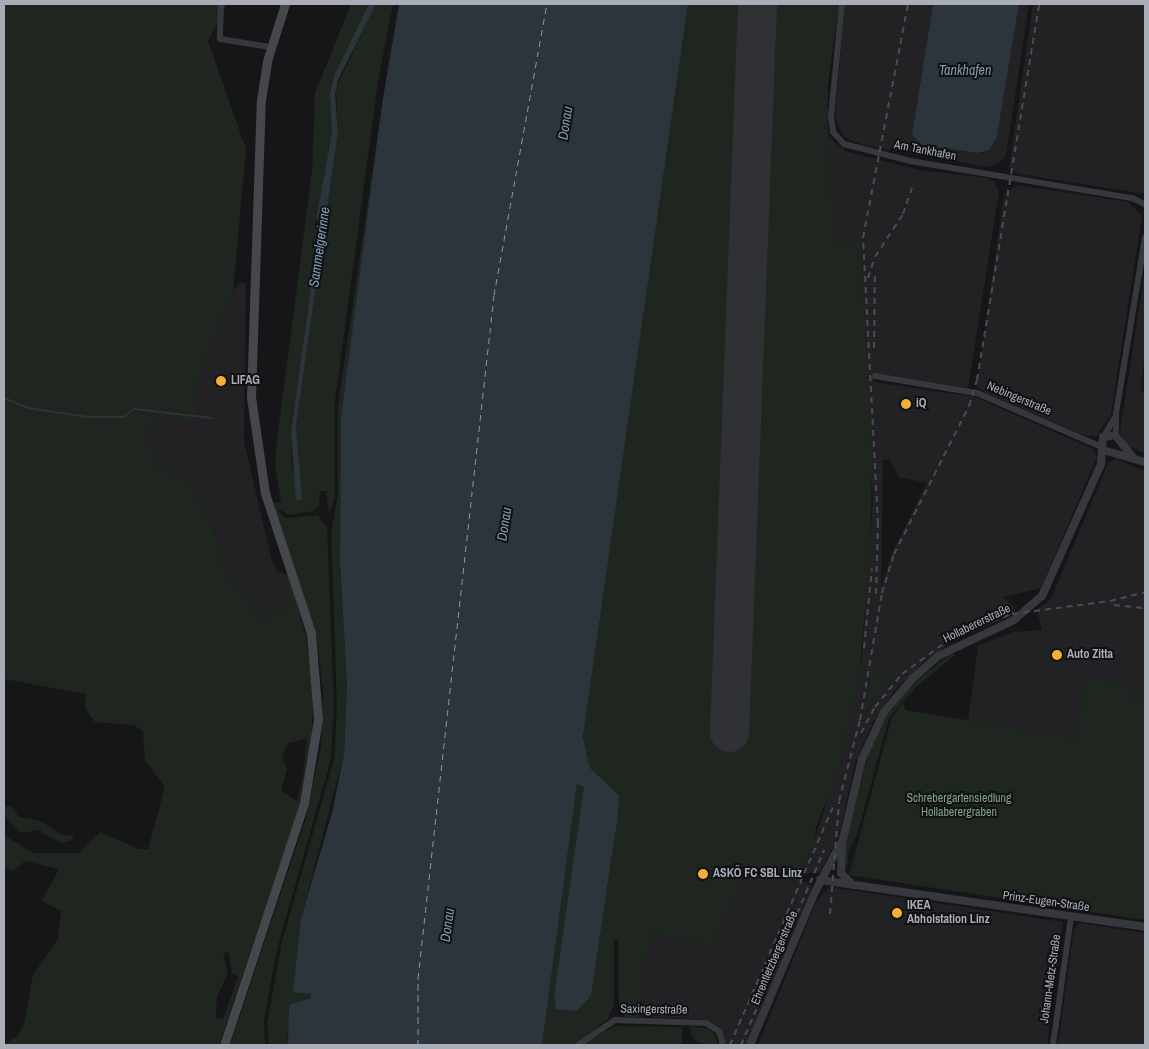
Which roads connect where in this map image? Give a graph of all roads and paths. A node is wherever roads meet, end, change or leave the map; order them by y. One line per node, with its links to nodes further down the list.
1 (221, 4): 4 (street)
2 (285, 4): 4 (main road)
3 (842, 4): 5 (street, Am Tankhafen)
4 (270, 47): 21 (main road)
5 (1145, 204)
6 (1145, 237): 8 (street)
7 (875, 376): 11 (street, Nebingerstraße)
8 (1116, 413): 9 (street); 10 (street)
9 (1116, 436): 10 (street); 12 (street)
10 (1103, 437): 11 (street); 13 (street, Hollabererstraße)
11 (1093, 442): 13 (street, Nebingerstraße)
12 (1120, 444): 13 (street); 14 (street)
13 (1107, 451): 14 (street); 16 (street, Hollabererstraße)
14 (1132, 456): 15 (street)
15 (1145, 462)
16 (843, 839): 17 (street, Hollabererstraße); 18 (street)
17 (820, 880): 18 (street, Prinz-Eugen-Straße); 24 (street, Ehrentletzbergerstraße)
18 (855, 885): 19 (street, Prinz-Eugen-Straße)
19 (1071, 917): 20 (street, Prinz-Eugen-Straße); 25 (street, Johann-Metz-Straße)
20 (1145, 928)
21 (224, 1045)
22 (578, 1045): 23 (street, Saxingerstraße)
23 (723, 1045)
24 (750, 1045)
25 (1053, 1045)

